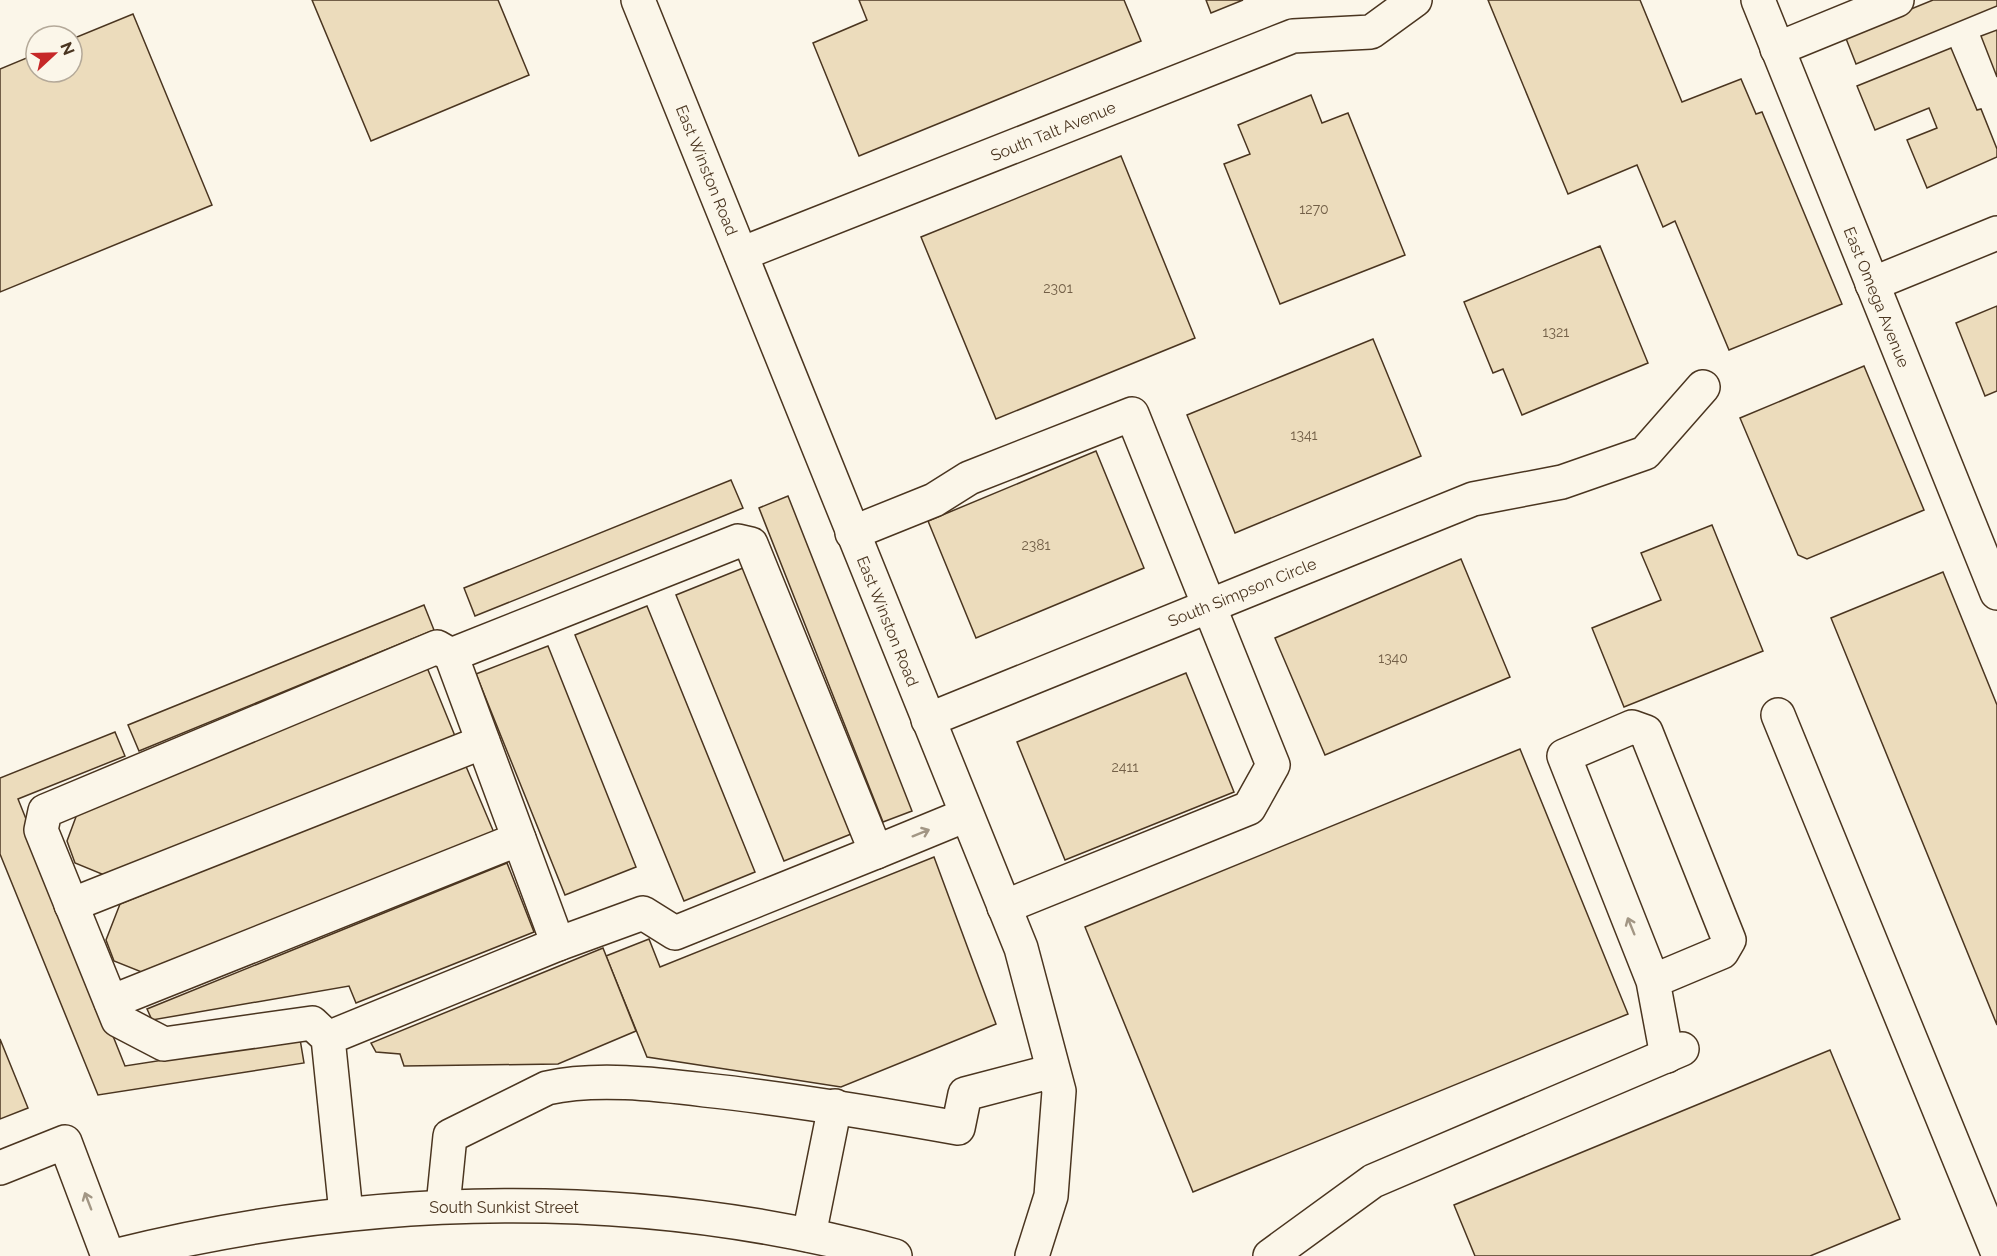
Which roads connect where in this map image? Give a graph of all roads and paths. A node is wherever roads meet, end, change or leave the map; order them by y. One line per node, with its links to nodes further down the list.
1 (638, 0): 7 (street, East Winston Road)
2 (1415, 0): 7 (street, South Talt Avenue)
3 (1758, 0): 5 (street, East Omega Avenue)
4 (1897, 0): 5 (street)
5 (1777, 49): 8 (street, East Omega Avenue)
6 (1997, 233): 8 (street)
7 (741, 254): 10 (street, East Winston Road)
8 (1872, 284): 11 (street, East Omega Avenue)
9 (1703, 387): 12 (street, South Simpson Circle)
10 (852, 533): 12 (street); 15 (street, East Winston Road)
11 (1997, 593)
12 (1210, 606): 15 (street, South Simpson Circle); 21 (street)
13 (451, 655): 16 (street); 19 (street); 20 (street)
14 (1778, 715): 32 (street)
15 (928, 720): 17 (street, East Winston Road)
16 (483, 742): 18 (street); 20 (street)
17 (966, 815): 19 (street, one-way to 17); 21 (street, East Winston Road)
18 (519, 838): 22 (street); 24 (street)
19 (876, 852): 22 (street)
20 (72, 905): 24 (street)
21 (1004, 907): 26 (street, East Winston Road)
22 (558, 944): 25 (street)
23 (1653, 981): 23 (street, one-way to 23); 37 (street)
24 (111, 1002): 25 (street)
25 (328, 1038): 30 (street)
26 (1053, 1071): 27 (street); 36 (street, East Winston Road)
27 (835, 1106): 29 (street); 31 (street)
28 (0, 1168): 33 (street, one-way to 28)
29 (443, 1206): 30 (street, South Sunkist Street); 31 (street, South Sunkist Street)
30 (346, 1214): 34 (street, South Sunkist Street)
31 (809, 1235): 35 (street, South Sunkist Street)
32 (1997, 1251)
33 (108, 1256)
34 (114, 1256)
35 (895, 1256)
36 (1032, 1256)
37 (1270, 1256)

